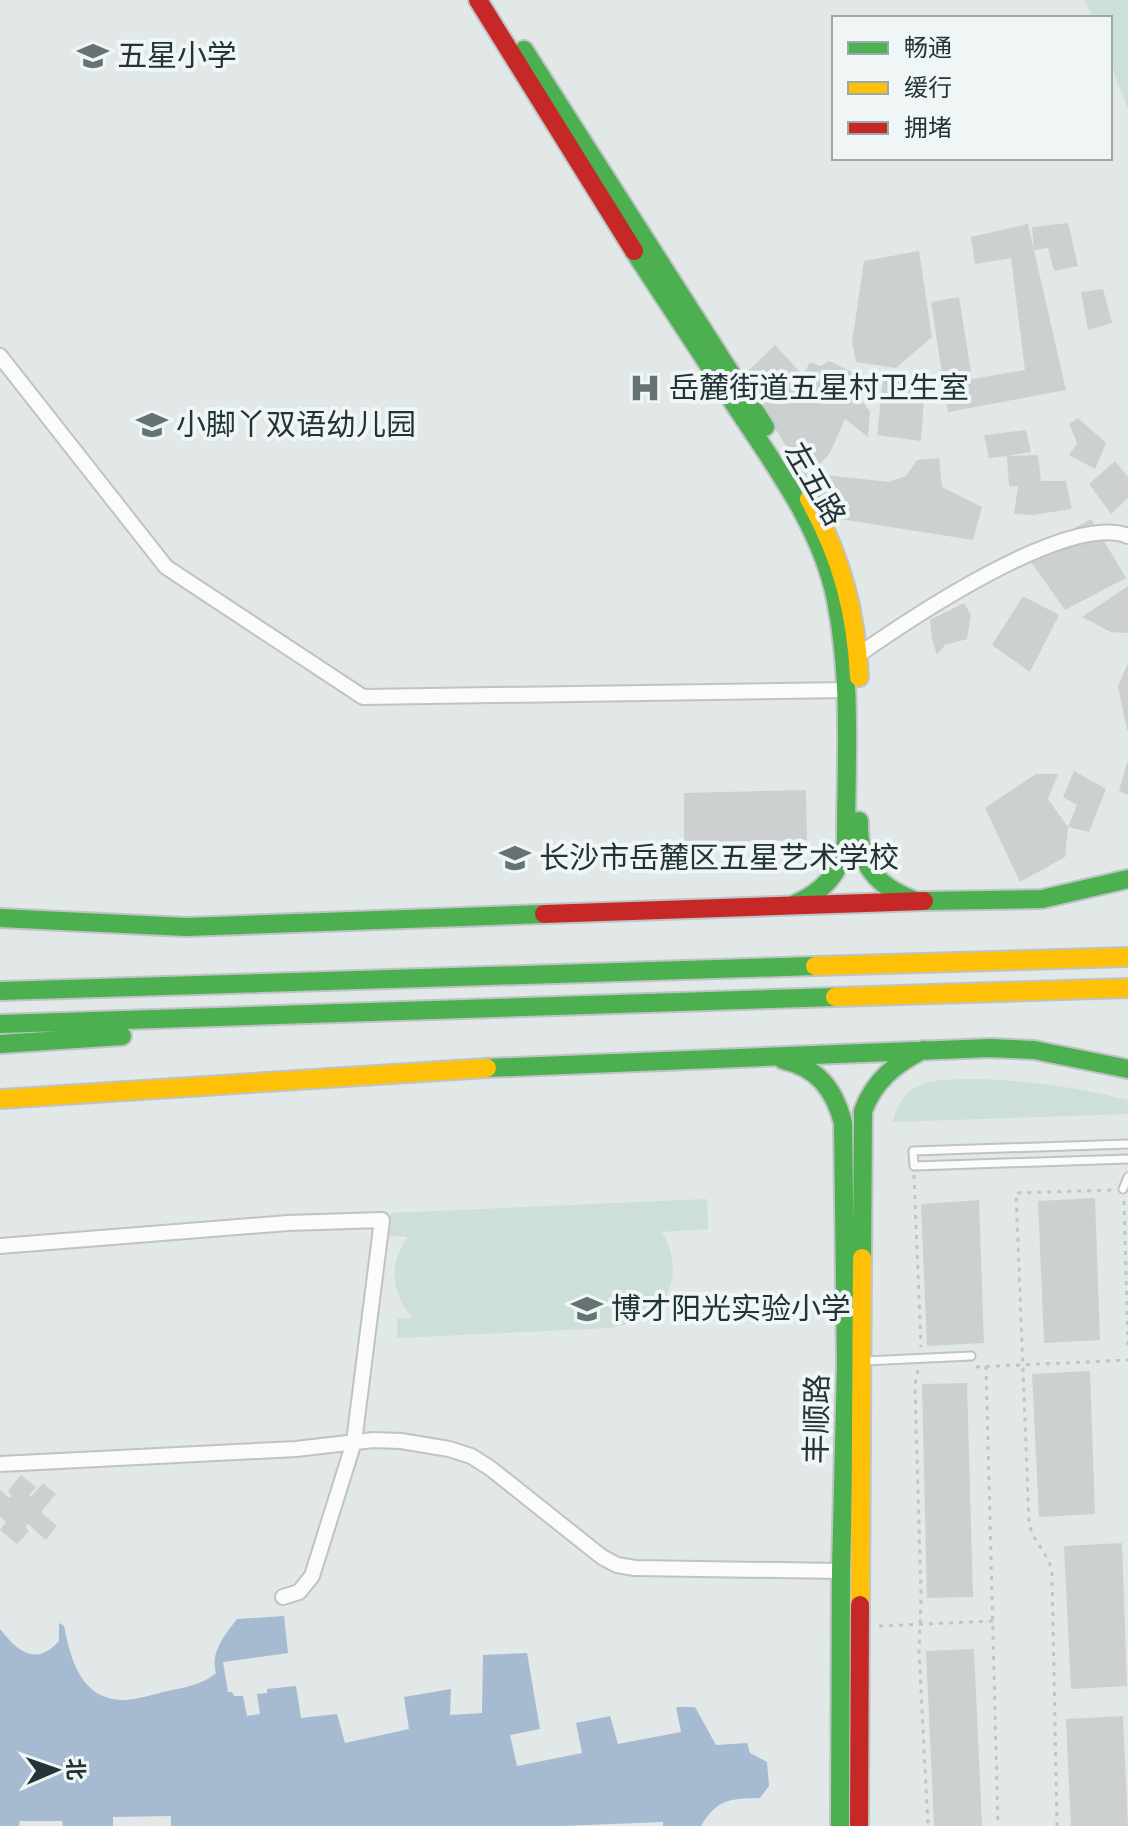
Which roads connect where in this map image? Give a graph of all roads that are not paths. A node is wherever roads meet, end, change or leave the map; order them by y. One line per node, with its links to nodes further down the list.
1 (478, 0): 5 (main road, 左五路)
2 (492, 0): 5 (main road, 左五路)
3 (0, 356): 6 (street)
4 (1128, 536): 5 (street)
5 (852, 659): 6 (main road, 左五路); 8 (main road, 左五路)
6 (846, 690): 9 (main road, 左五路)
7 (1128, 879): 8 (main road)
8 (916, 901): 9 (main road)
9 (793, 905): 10 (main road)
10 (0, 918)
11 (1128, 957): 13 (main road)
12 (0, 980): 13 (main road)
13 (186, 984): 15 (main road)
14 (1128, 988): 16 (main road)
15 (0, 991)
16 (419, 1011): 17 (main road); 18 (main road)
17 (0, 1024)
18 (0, 1044)
19 (923, 1050): 20 (main road); 21 (main road); 29 (main road)
20 (768, 1057): 22 (main road); 32 (main road, 丰顺路)
21 (1128, 1069)
22 (0, 1099)
23 (1128, 1144): 24 (lane)
24 (1128, 1159)
25 (1128, 1177): 26 (lane)
26 (1123, 1189)
27 (0, 1246): 30 (street)
28 (971, 1356): 29 (lane)
29 (863, 1361): 35 (main road)
30 (354, 1442): 31 (street); 32 (street); 33 (street)
31 (0, 1464)
32 (841, 1571): 34 (main road, 丰顺路)
33 (283, 1597)
34 (840, 1826)
35 (859, 1826)

